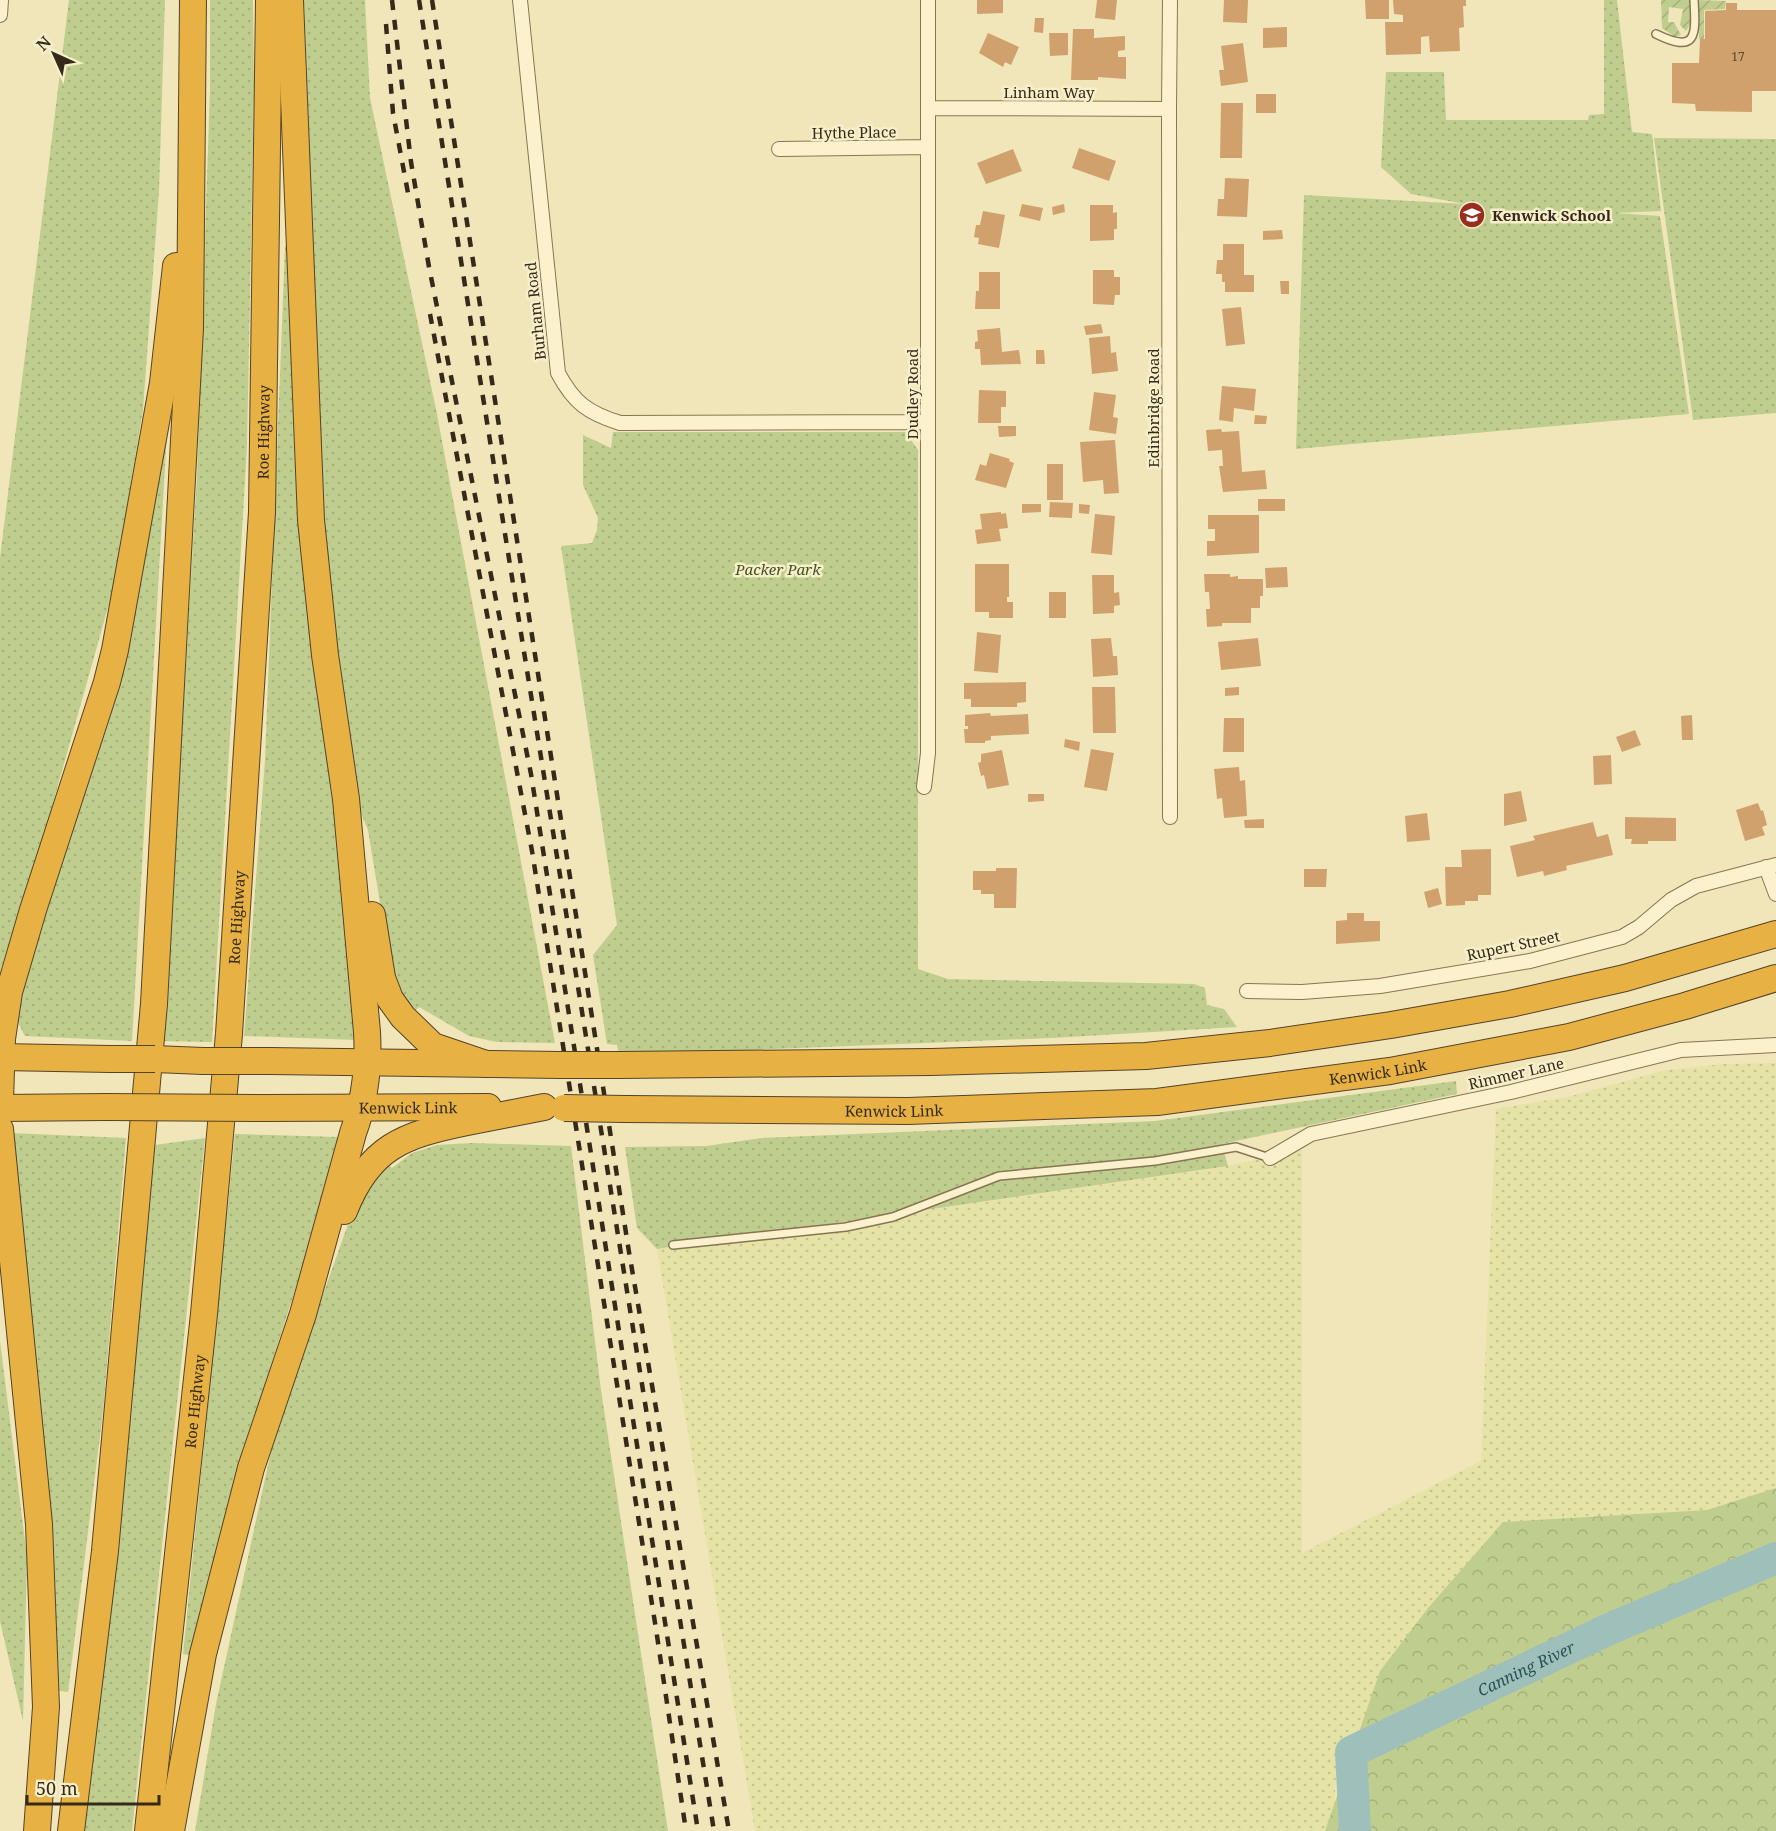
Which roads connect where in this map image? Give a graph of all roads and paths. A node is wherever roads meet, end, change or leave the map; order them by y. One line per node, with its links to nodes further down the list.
1 (1, 0): 9 (street)
2 (193, 0): 15 (highway)
3 (269, 0): 41 (highway, Roe Highway)
4 (290, 0): 18 (highway)
5 (520, 0): 16 (street, Burham Road)
6 (928, 0): 11 (street, Dudley Road)
7 (1170, 0): 12 (street, Edinbridge Road)
8 (1694, 0): 10 (lane)
9 (0, 15)
10 (1656, 34)
11 (928, 108): 12 (street, Linham Way); 13 (street, Dudley Road)
12 (1169, 110): 19 (street, Edinbridge Road)
13 (928, 147): 14 (street, Hythe Place); 16 (street, Dudley Road)
14 (779, 149)
15 (191, 177): 25 (highway); 40 (highway)
16 (928, 422): 17 (street, Dudley Road)
17 (924, 787)
18 (346, 799): 28 (highway); 29 (highway)
19 (1170, 817)
20 (1771, 866): 21 (street, Rupert Street); 24 (street, Rupert Street)
21 (1776, 894)
22 (1776, 934): 29 (highway, bridge)
23 (1776, 978): 33 (highway, Kenwick Link, bridge)
24 (1247, 991)
25 (4, 998): 27 (highway)
26 (1776, 1045): 35 (street, Rimmer Lane)
27 (1, 1057): 28 (highway, bridge); 30 (highway)
28 (368, 1062): 29 (highway); 32 (highway)
29 (486, 1064)
30 (0, 1101)
31 (0, 1108): 32 (highway, Kenwick Link, bridge)
32 (362, 1108): 33 (highway, Kenwick Link); 38 (highway)
33 (554, 1108): 38 (highway)
34 (0, 1129): 36 (highway)
35 (1270, 1158): 37 (lane)
36 (6, 1234): 39 (highway)
37 (673, 1245)
38 (303, 1314): 42 (highway)
39 (37, 1831)
40 (71, 1831)
41 (148, 1831)
42 (171, 1831)

